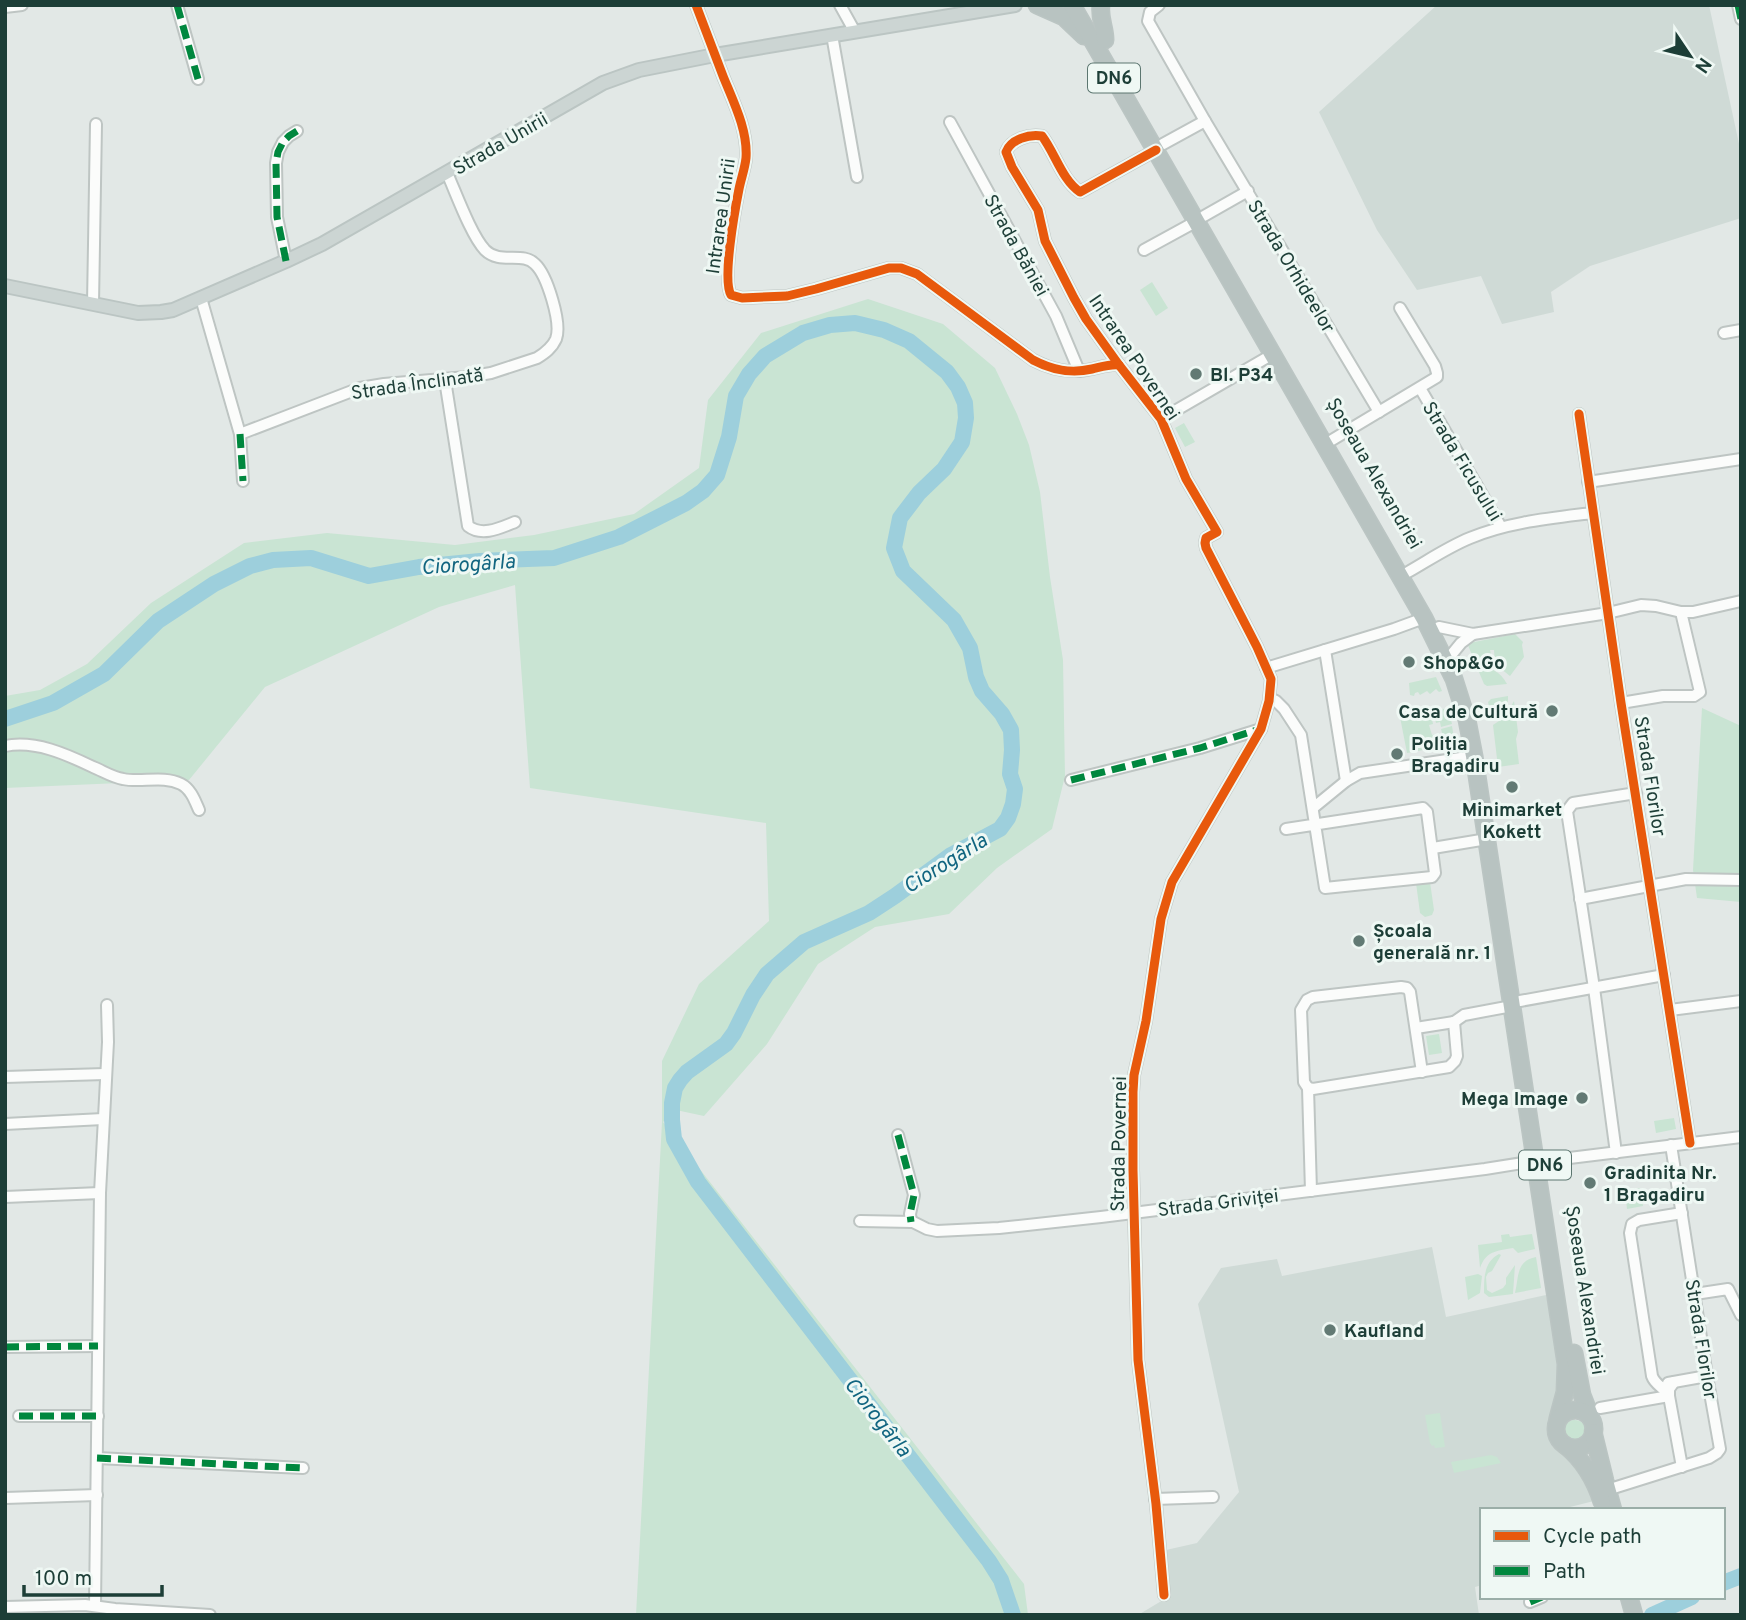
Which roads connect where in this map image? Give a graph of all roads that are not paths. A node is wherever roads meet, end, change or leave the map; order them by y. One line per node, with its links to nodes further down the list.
1 (22, 5): 12 (street)
2 (177, 5): 19 (street)
3 (696, 5): 18 (street)
4 (840, 5): 15 (street)
5 (1014, 5): 13 (main road, Strada Unirii)
6 (1037, 5): 17 (highway)
7 (1072, 5): 17 (highway, Șoseaua Alexandriei / DN6)
8 (1085, 5): 17 (highway, Șoseaua Alexandriei / DN6)
9 (1101, 5): 17 (highway)
10 (1159, 5): 20 (street, Strada Orhideelor)
11 (1738, 5): 14 (street)
12 (5, 7)
13 (956, 10): 15 (main road, Strada Unirii)
14 (1741, 19)
15 (855, 32): 16 (main road, Strada Unirii)
16 (832, 36): 18 (main road, Strada Unirii); 26 (street)
17 (1102, 47): 24 (highway, Șoseaua Alexandriei / DN6)
18 (715, 55): 25 (main road, Strada Unirii); 39 (street, Intrarea Unirii)
19 (198, 79)
20 (1205, 121): 24 (street); 27 (street, Strada Orhideelor)
21 (950, 122): 39 (street, Strada Băniei)
22 (96, 124): 33 (street)
23 (297, 131): 30 (street)
24 (1159, 147): 28 (highway, Șoseaua Alexandriei / DN6); 38 (street, Intrarea Povernei)
25 (447, 173): 30 (main road, Strada Unirii); 40 (street, Strada Înclinată)
26 (857, 177)
27 (1248, 191): 28 (street); 42 (street, Strada Orhideelor)
28 (1200, 219): 29 (street); 37 (highway, Șoseaua Alexandriei / DN6); 46 (highway, Șoseaua Alexandriei / DN6)
29 (1144, 250)
30 (286, 261): 32 (main road, Strada Unirii)
31 (5, 286): 33 (main road, Strada Unirii)
32 (201, 298): 33 (main road, Strada Unirii); 45 (street)
33 (93, 304)
34 (1400, 308): 41 (street)
35 (1741, 330): 36 (street)
36 (1724, 333)
37 (1273, 354): 44 (street); 57 (highway, Șoseaua Alexandriei / DN6)
38 (1119, 365): 39 (street); 44 (street, Intrarea Povernei)
39 (1079, 371)
40 (445, 380): 45 (street, Strada Înclinată); 51 (street)
41 (1420, 388): 42 (street); 52 (street, Strada Ficusului)
42 (1379, 412): 46 (street)
43 (1579, 414): 49 (street, Strada Florilor)
44 (1161, 419): 61 (street, Intrarea Povernei)
45 (240, 434): 48 (street)
46 (1332, 440): 53 (highway, Șoseaua Alexandriei / DN6)
47 (1741, 459): 49 (street)
48 (243, 481)
49 (1588, 482): 50 (street, Strada Florilor)
50 (1592, 513): 52 (street, Strada Ficusului); 56 (street, Strada Florilor)
51 (515, 522)
52 (1501, 527): 53 (street)
53 (1408, 572): 57 (highway, Șoseaua Alexandriei / DN6)
54 (1741, 601): 55 (street)
55 (1681, 612): 56 (street); 63 (street)
56 (1608, 613): 58 (street); 63 (street, Strada Florilor)
57 (1431, 623): 58 (street); 59 (street); 60 (highway, Șoseaua Alexandriei / DN6); 66 (highway, Șoseaua Alexandriei / DN6)
58 (1474, 634): 60 (street)
59 (1325, 650): 61 (street); 68 (street)
60 (1452, 654): 82 (highway, Șoseaua Alexandriei / DN6)
61 (1267, 669): 62 (street, Strada Povernei)
62 (1270, 698): 64 (street, Strada Povernei); 70 (street)
63 (1621, 703): 69 (street, Strada Florilor)
64 (1261, 729): 67 (street); 102 (street, Strada Povernei)
65 (5, 746): 71 (street)
66 (1474, 756): 68 (street); 74 (highway, Șoseaua Alexandriei / DN6)
67 (1071, 780)
68 (1346, 781): 70 (street)
69 (1636, 793): 77 (street, Strada Florilor); 78 (street, Strada Florilor)
70 (1313, 808): 72 (street)
71 (199, 810)
72 (1316, 824): 73 (street); 75 (street); 75 (street)
73 (1286, 829)
74 (1487, 839): 75 (street); 82 (highway, Șoseaua Alexandriei / DN6)
75 (1433, 848)
76 (1741, 880): 77 (street)
77 (1651, 886): 78 (street); 79 (street, Strada Florilor)
78 (1580, 899): 80 (street, Strada Florilor)
79 (1664, 975): 80 (street); 84 (street, Strada Florilor)
80 (1594, 988): 82 (street); 97 (street, Strada Florilor)
81 (1741, 1001): 84 (street)
82 (1516, 1003): 85 (street); 98 (highway, Șoseaua Alexandriei / DN6)
83 (107, 1005): 88 (street)
84 (1670, 1010): 95 (street, Strada Florilor)
85 (1454, 1022): 86 (street); 87 (street)
86 (1416, 1028): 87 (street); 90 (street)
87 (1422, 1072): 90 (street)
88 (105, 1074): 89 (street); 91 (street)
89 (5, 1077)
90 (1308, 1088): 99 (street)
91 (103, 1119): 92 (street); 100 (street)
92 (5, 1124)
93 (898, 1135): 105 (street)
94 (1741, 1137): 95 (street, Strada Griviței)
95 (1690, 1143): 96 (street, Strada Griviței)
96 (1671, 1146): 97 (street, Strada Griviței); 103 (street, Strada Florilor)
97 (1616, 1153): 98 (street, Strada Griviței)
98 (1540, 1161): 99 (street, Strada Griviței); 116 (highway, Șoseaua Alexandriei / DN6); 117 (highway, Șoseaua Alexandriei / DN6)
99 (1311, 1191): 102 (street, Strada Griviței)
100 (100, 1193): 101 (street); 108 (street)
101 (5, 1197)
102 (1134, 1213): 105 (street, Strada Griviței); 126 (street, Strada Povernei)
103 (1682, 1213): 106 (street, Strada Florilor); 112 (street)
104 (860, 1222): 105 (street, Strada Griviței)
105 (911, 1222)
106 (1695, 1294): 107 (street); 110 (street, Strada Florilor)
107 (1741, 1315)
108 (98, 1346): 109 (street); 115 (street)
109 (5, 1347)
110 (1707, 1376): 111 (street); 120 (street, Strada Florilor)
111 (1674, 1382): 112 (street); 113 (street)
112 (1658, 1385): 113 (street)
113 (1669, 1396): 117 (street); 120 (street)
114 (19, 1416): 115 (street)
115 (98, 1416): 119 (street)
116 (1558, 1418): 117 (highway); 118 (highway, Șoseaua Alexandriei / DN6)
117 (1595, 1419): 118 (highway); 122 (highway, Șoseaua Alexandriei / DN6)
118 (1566, 1446): 127 (highway, Șoseaua Alexandriei / DN6)
119 (97, 1458): 121 (street); 123 (street)
120 (1682, 1467): 122 (street, Strada Florilor)
121 (303, 1468)
122 (1607, 1490): 128 (highway, Șoseaua Alexandriei / DN6)
123 (97, 1495): 125 (street); 133 (street)
124 (1213, 1497): 126 (street)
125 (5, 1498)
126 (1155, 1499): 129 (street, Strada Povernei)
127 (1603, 1508)
128 (1613, 1508)
129 (1164, 1595)
130 (1538, 1599): 131 (street)
131 (1531, 1602)
132 (5, 1607): 133 (street)
133 (88, 1608): 134 (street)
134 (210, 1615)

